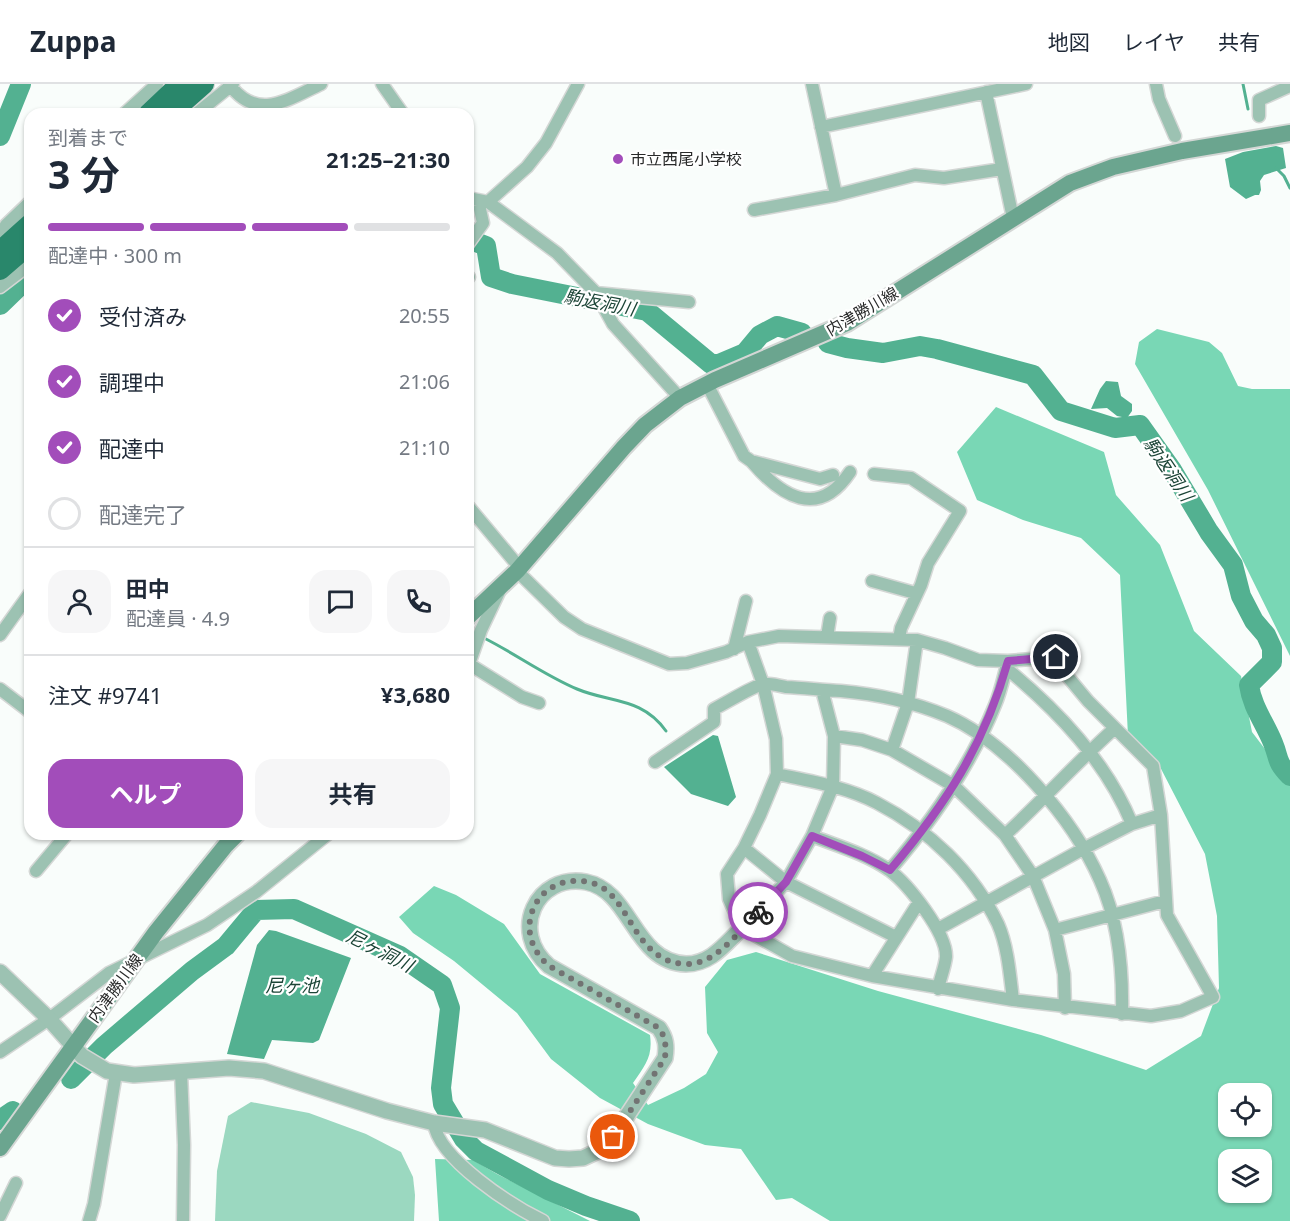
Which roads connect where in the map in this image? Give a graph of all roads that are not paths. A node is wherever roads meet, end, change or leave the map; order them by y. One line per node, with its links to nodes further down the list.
1 (157, 84): 15 (street)
2 (180, 84): 16 (highway)
3 (204, 84): 17 (highway)
4 (321, 84): 11 (street)
5 (382, 84): 19 (street)
6 (564, 84): 14 (street)
7 (578, 84): 14 (street)
8 (812, 84): 21 (street)
9 (1026, 84): 13 (street)
10 (1156, 84): 23 (street)
11 (231, 85): 18 (street)
12 (1290, 86): 20 (street)
13 (986, 93): 21 (street); 24 (street)
14 (567, 101): 26 (street)
15 (131, 108)
16 (154, 108)
17 (177, 108)
18 (203, 108)
19 (399, 108)
20 (1259, 116)
21 (821, 127): 25 (street)
22 (1290, 133): 29 (main road, 内津勝川線)
23 (1175, 136)
24 (1002, 169): 25 (street); 29 (street)
25 (836, 195): 28 (street)
26 (478, 200): 31 (street); 38 (street)
27 (24, 208): 32 (street)
28 (754, 210)
29 (1013, 218): 40 (main road, 内津勝川線)
30 (24, 229): 34 (highway)
31 (474, 236)
32 (0, 237)
33 (24, 249): 36 (highway)
34 (0, 251)
35 (24, 269): 37 (street)
36 (0, 270)
37 (0, 287)
38 (596, 293): 39 (street); 41 (street)
39 (689, 302)
40 (707, 384): 41 (main road, 内津勝川線); 42 (street)
41 (680, 398): 47 (main road, 内津勝川線)
42 (751, 461): 43 (street); 45 (street)
43 (849, 472)
44 (874, 474): 50 (street)
45 (833, 475)
46 (474, 513): 47 (street)
47 (519, 569): 49 (main road, 内津勝川線); 60 (street)
48 (872, 581): 50 (street)
49 (502, 586): 53 (main road, 内津勝川線); 61 (street)
50 (915, 593): 57 (street)
51 (24, 601): 55 (street)
52 (746, 601): 60 (street)
53 (474, 612)
54 (830, 618): 56 (street)
55 (0, 635)
56 (827, 637): 57 (street); 59 (street)
57 (899, 639): 58 (street)
58 (917, 640): 62 (street); 68 (street)
59 (748, 642): 60 (street); 64 (street)
60 (734, 649)
61 (474, 651)
62 (1007, 664): 70 (street); 72 (street); 74 (street)
63 (474, 669): 67 (street)
64 (763, 684): 66 (street); 75 (street); 76 (street)
65 (0, 689): 69 (street)
66 (822, 690): 68 (street); 71 (street)
67 (539, 703)
68 (908, 703): 72 (street); 73 (street)
69 (24, 707)
70 (1115, 728): 74 (street); 80 (street)
71 (834, 736): 73 (street); 77 (street)
72 (981, 737): 78 (street); 79 (street)
73 (892, 750): 78 (street)
74 (1089, 751): 79 (street); 81 (street)
75 (655, 762)
76 (777, 774): 77 (street); 88 (street)
77 (833, 786): 82 (street); 84 (street)
78 (954, 786): 82 (street); 83 (street)
79 (1046, 797): 83 (street); 89 (street)
80 (1161, 815): 81 (street); 94 (street)
81 (1132, 824): 89 (street)
82 (923, 832): 90 (street); 96 (street)
83 (1005, 835): 92 (street)
84 (812, 836): 90 (street); 93 (street)
85 (62, 840): 91 (street)
86 (231, 840): 102 (main road, 内津勝川線)
87 (321, 840): 102 (street)
88 (744, 848): 93 (street); 98 (street)
89 (1083, 849): 92 (street); 97 (street)
90 (890, 870): 95 (street)
91 (36, 871)
92 (1033, 876): 96 (street); 100 (street)
93 (786, 882): 98 (street); 101 (street)
94 (1165, 901): 97 (street); 108 (street)
95 (919, 902): 99 (street); 101 (street)
96 (985, 903): 99 (street); 106 (street)
97 (1112, 915): 100 (street); 108 (street)
98 (742, 928): 104 (street); 114 (street)
99 (938, 929): 105 (street)
100 (1055, 930): 107 (street)
101 (897, 937): 104 (street)
102 (137, 958): 109 (street); 111 (main road, 内津勝川線)
103 (0, 972): 109 (street)
104 (872, 976): 105 (street)
105 (938, 989): 106 (street)
106 (1013, 1000): 107 (street)
107 (1065, 1008): 108 (street)
108 (1122, 1014)
109 (49, 1019): 110 (street); 111 (street)
110 (0, 1052)
111 (82, 1056): 113 (street); 115 (main road, 内津勝川線)
112 (181, 1072): 113 (street); 114 (street); 119 (street)
113 (116, 1073): 118 (street)
114 (434, 1123): 120 (street)
115 (0, 1148)
116 (16, 1183): 117 (street)
117 (0, 1216)
118 (89, 1221)
119 (183, 1221)
120 (543, 1221)

